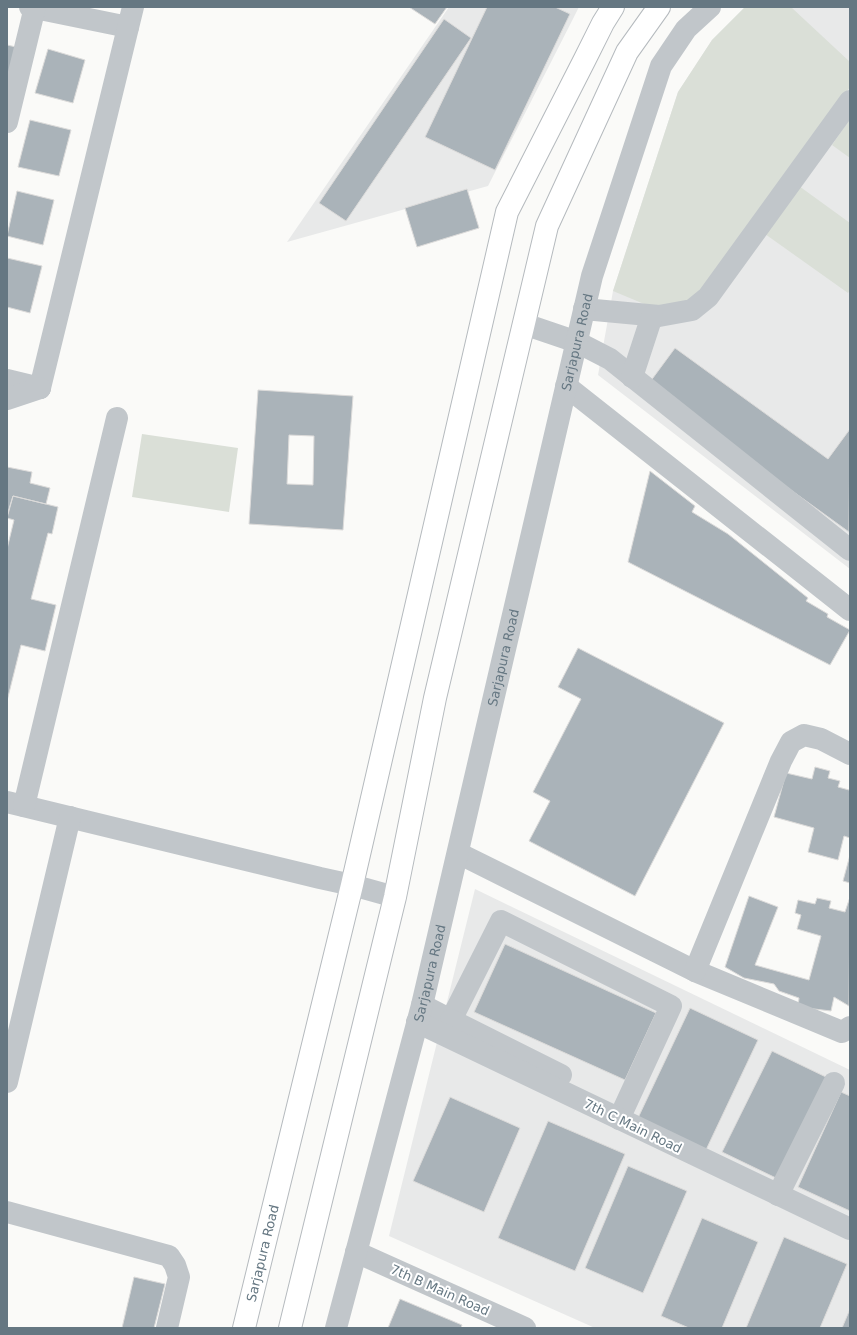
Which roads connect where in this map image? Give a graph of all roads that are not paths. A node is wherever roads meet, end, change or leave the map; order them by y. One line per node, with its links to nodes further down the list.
1 (33, 7): 5 (street); 7 (street)
2 (613, 7): 24 (main road, Sarjapura Road)
3 (659, 7): 10 (main road)
4 (710, 7): 8 (street, Sarjapura Road)
5 (131, 17): 15 (street)
6 (850, 101): 9 (street)
7 (7, 122)
8 (584, 309): 9 (street); 11 (street, Sarjapura Road)
9 (652, 316): 12 (street)
10 (524, 324): 11 (street); 25 (main road)
11 (577, 342): 12 (street); 14 (street, Sarjapura Road)
12 (632, 377): 18 (street)
13 (7, 380): 15 (street)
14 (566, 386): 19 (street); 23 (street, Sarjapura Road)
15 (40, 388): 16 (street)
16 (7, 399)
17 (117, 418): 21 (street)
18 (850, 550)
19 (850, 610)
20 (850, 754): 26 (street)
21 (15, 804): 22 (street)
22 (70, 817): 24 (street); 29 (street)
23 (458, 853): 26 (street); 27 (street, Sarjapura Road)
24 (352, 885): 25 (street); 39 (main road, Sarjapura Road)
25 (395, 897): 40 (main road)
26 (695, 971): 30 (street)
27 (419, 1014): 28 (street); 33 (street, 7th C Main Road); 37 (street, Sarjapura Road)
28 (451, 1020): 33 (street); 33 (street)
29 (14, 1022): 31 (street)
30 (850, 1027)
31 (7, 1082)
32 (834, 1083): 34 (street)
33 (622, 1112): 34 (street, 7th C Main Road)
34 (778, 1195): 36 (street, 7th C Main Road)
35 (7, 1212): 38 (street)
36 (850, 1229)
37 (356, 1252): 41 (street, Sarjapura Road); 42 (street, 7th B Main Road)
38 (167, 1328)
39 (244, 1328)
40 (290, 1328)
41 (336, 1328)
42 (525, 1328)

